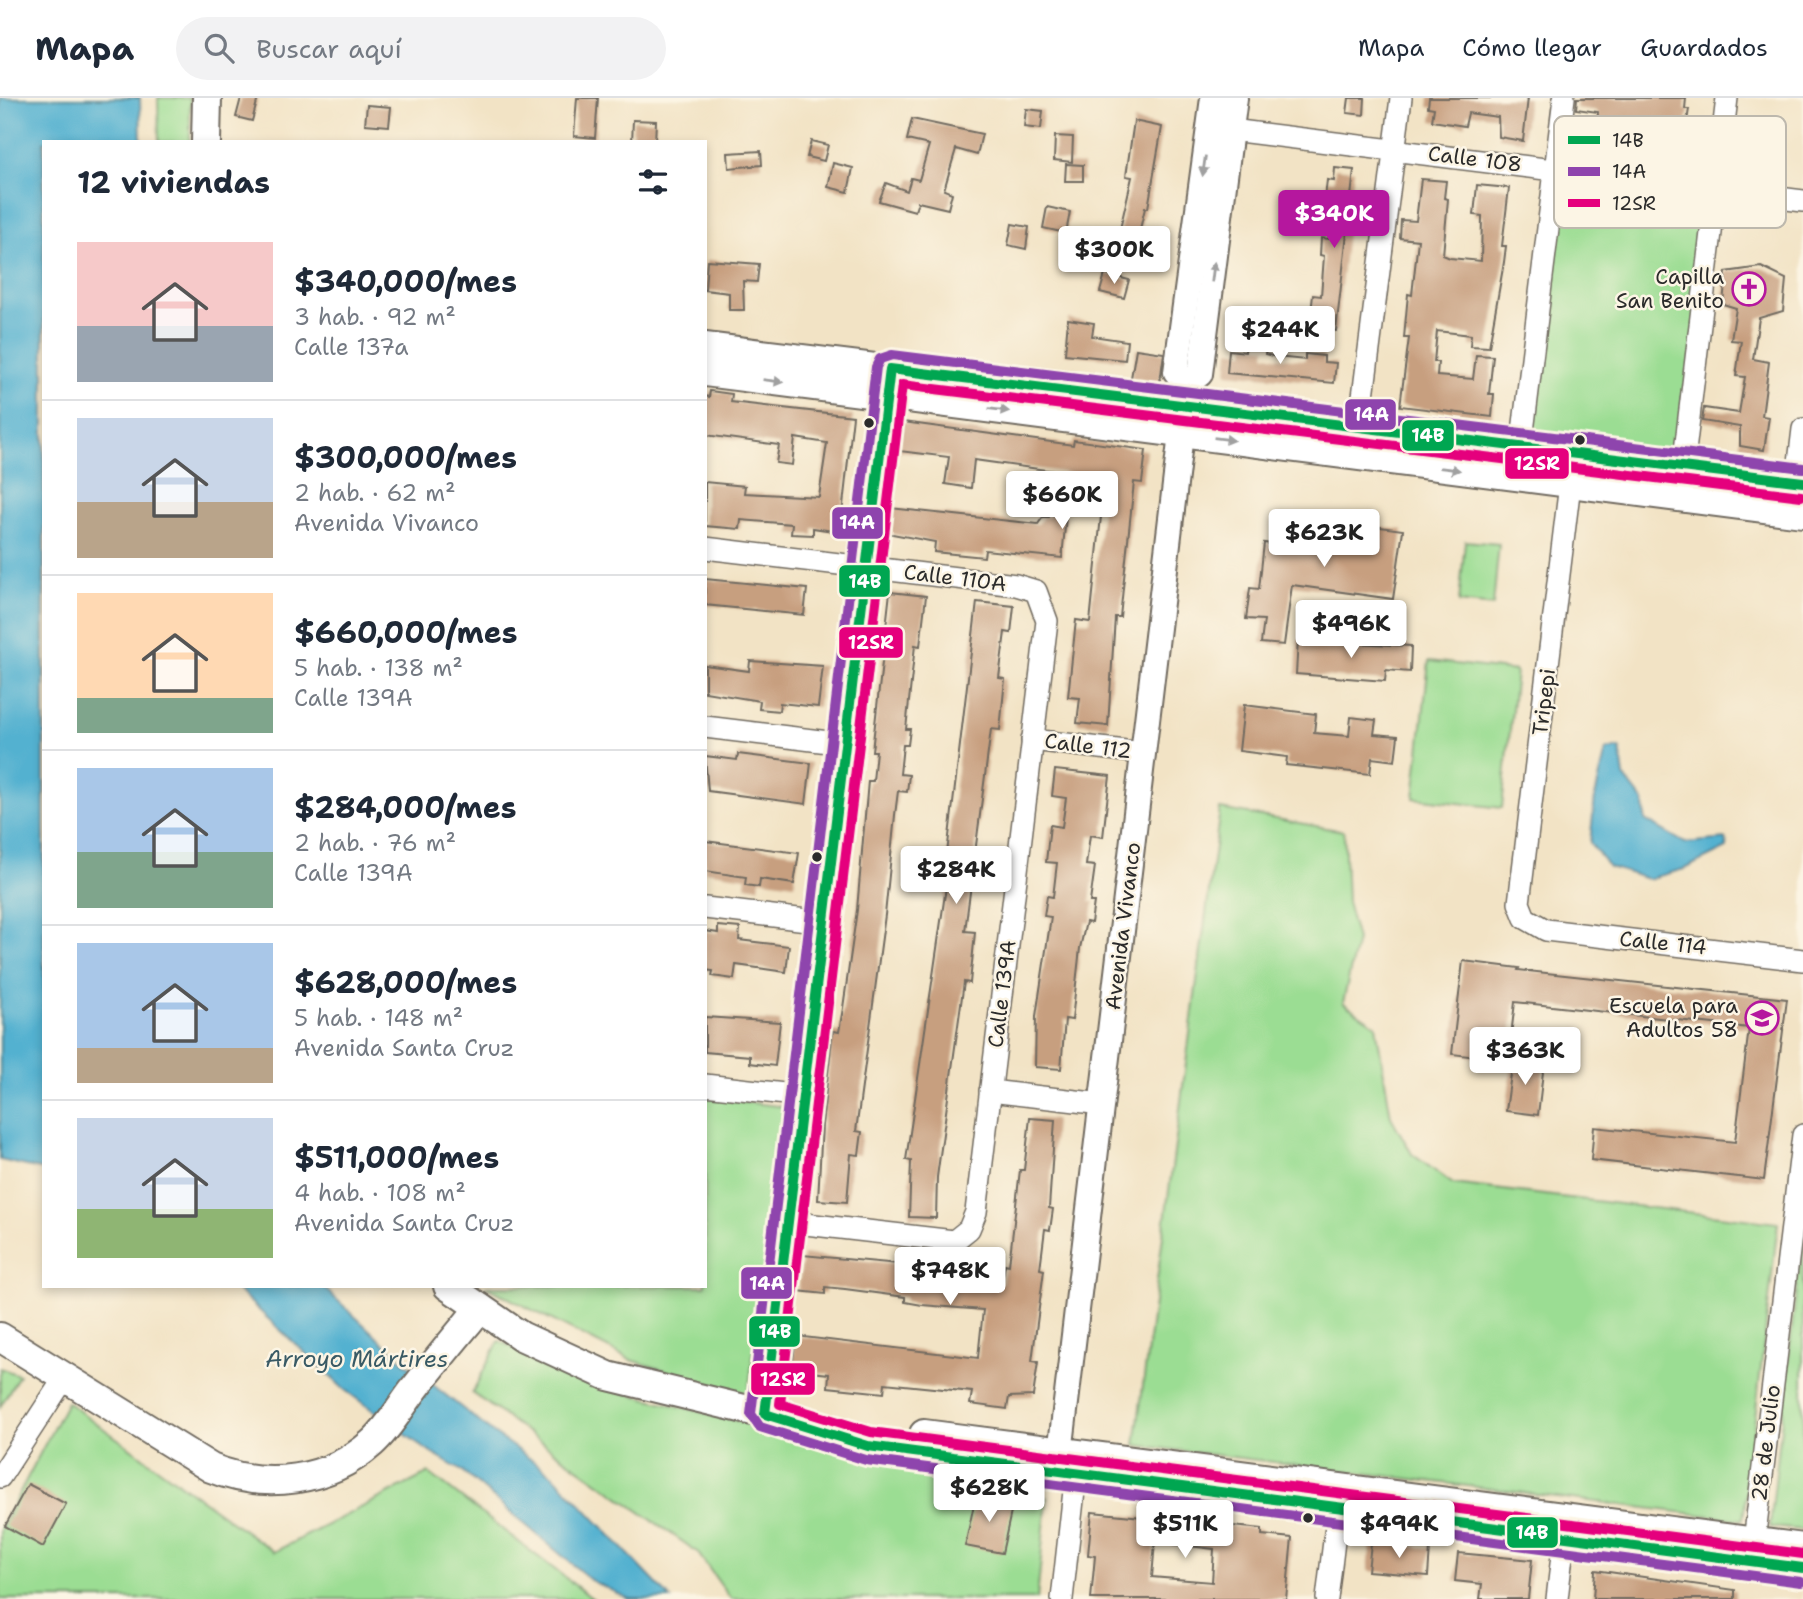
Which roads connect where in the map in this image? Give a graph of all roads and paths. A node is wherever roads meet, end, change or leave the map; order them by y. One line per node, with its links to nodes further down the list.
1 (207, 98): 10 (main road)
2 (1213, 98): 18 (street, Avenida Vivanco, one-way to 18)
3 (1235, 98): 9 (street, Avenida Vivanco)
4 (1401, 98): 11 (street)
5 (1564, 98): 7 (street)
6 (1727, 98): 8 (street)
7 (1562, 116)
8 (1725, 116)
9 (1231, 130): 11 (street, Calle 108); 18 (street, Avenida Vivanco, one-way to 9)
10 (206, 140)
11 (1394, 150): 12 (street, Calle 108); 19 (street)
12 (1554, 169)
13 (1554, 177): 22 (street)
14 (1711, 228): 23 (street)
15 (707, 347): 17 (main road)
16 (707, 372): 17 (main road, one-way to 17)
17 (888, 383): 18 (main road); 21 (main road, one-way to 21); 28 (street)
18 (1187, 394): 19 (main road); 21 (street, Avenida Vivanco)
19 (1359, 428): 22 (main road)
20 (1803, 429): 24 (street)
21 (1181, 434): 25 (main road, one-way to 25); 33 (street, Avenida Vivanco)
22 (1521, 448): 23 (main road)
23 (1683, 468): 24 (main road)
24 (1800, 481): 26 (street)
25 (1570, 484): 26 (main road); 35 (street, Tripepi)
26 (1798, 513)
27 (707, 548): 28 (street, Calle 110A)
28 (866, 567): 29 (street, Calle 110A); 32 (street)
29 (1036, 592): 31 (street, Calle 139A)
30 (707, 727): 32 (street)
31 (1032, 740): 33 (street, Calle 112); 39 (street, Calle 139A)
32 (845, 744): 36 (street)
33 (1143, 753): 41 (street, Avenida Vivanco)
34 (707, 908): 36 (street)
35 (1525, 918): 37 (street, Calle 114)
36 (824, 922): 40 (street)
37 (1803, 960)
38 (707, 1085): 40 (street)
39 (990, 1090): 41 (street); 43 (street, Calle 139A)
40 (803, 1096): 43 (street)
41 (1102, 1104): 49 (street, Avenida Vivanco)
42 (1803, 1135): 53 (street, 28 de Julio)
43 (788, 1222): 48 (street)
44 (452, 1288): 45 (main road)
45 (480, 1308): 47 (main road); 48 (main road)
46 (0, 1337): 47 (main road)
47 (65, 1377): 50 (street)
48 (765, 1414): 49 (main road)
49 (1065, 1465): 51 (main road); 53 (main road); 56 (street, Avenida Vivanco)
50 (0, 1477)
51 (1338, 1508): 52 (main road); 57 (street)
52 (1564, 1538): 55 (main road); 58 (street)
53 (1754, 1542): 54 (main road)
54 (1803, 1548)
55 (1803, 1569)
56 (1062, 1599)
57 (1327, 1599)
58 (1557, 1599)

